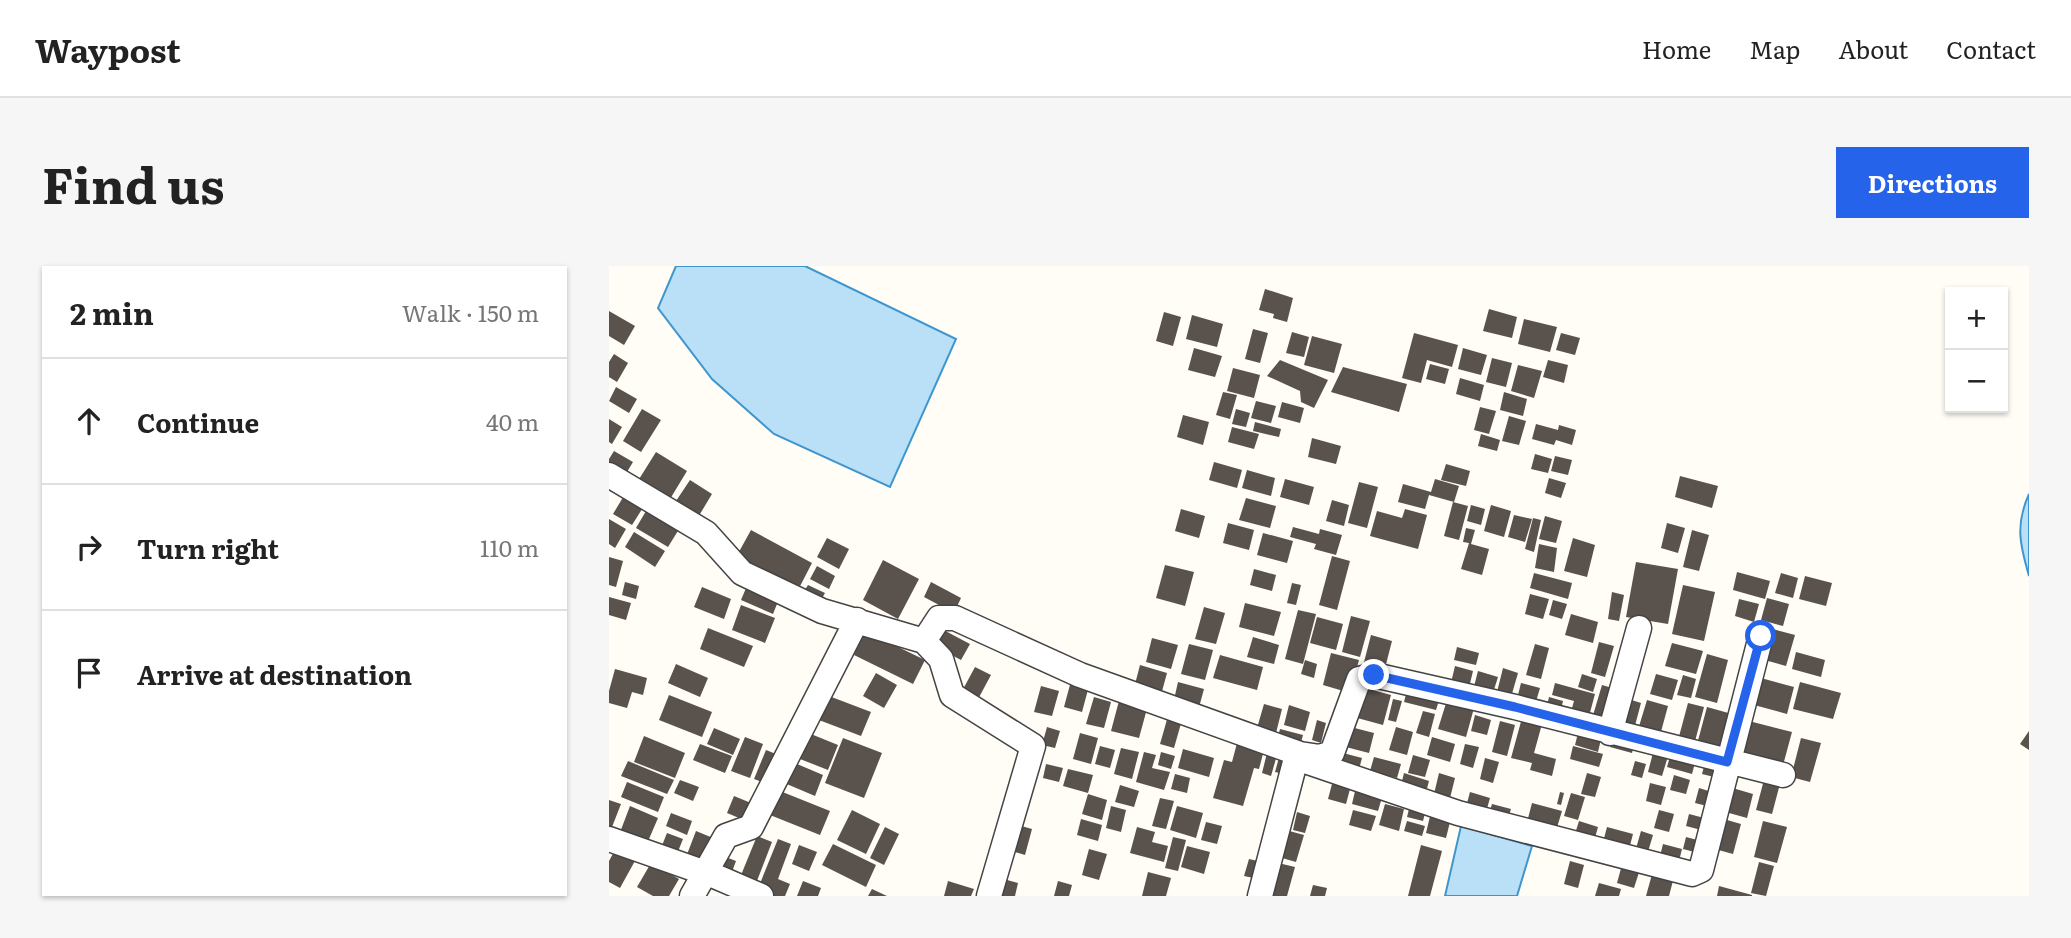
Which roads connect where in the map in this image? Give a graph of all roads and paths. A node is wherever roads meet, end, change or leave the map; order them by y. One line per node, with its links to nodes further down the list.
1 (609, 475): 2 (street)
2 (857, 620): 5 (street); 11 (street)
3 (1639, 628): 6 (street)
4 (1761, 636): 7 (street)
5 (924, 641): 6 (street); 14 (street)
6 (1610, 733): 7 (street)
7 (1727, 762): 8 (street); 10 (street)
8 (1783, 775)
9 (609, 839): 11 (street)
10 (1701, 870): 15 (street); 16 (street)
11 (704, 873): 12 (street); 13 (street)
12 (692, 896)
13 (761, 896)
14 (989, 896)
15 (1261, 896)
16 (1694, 896)

